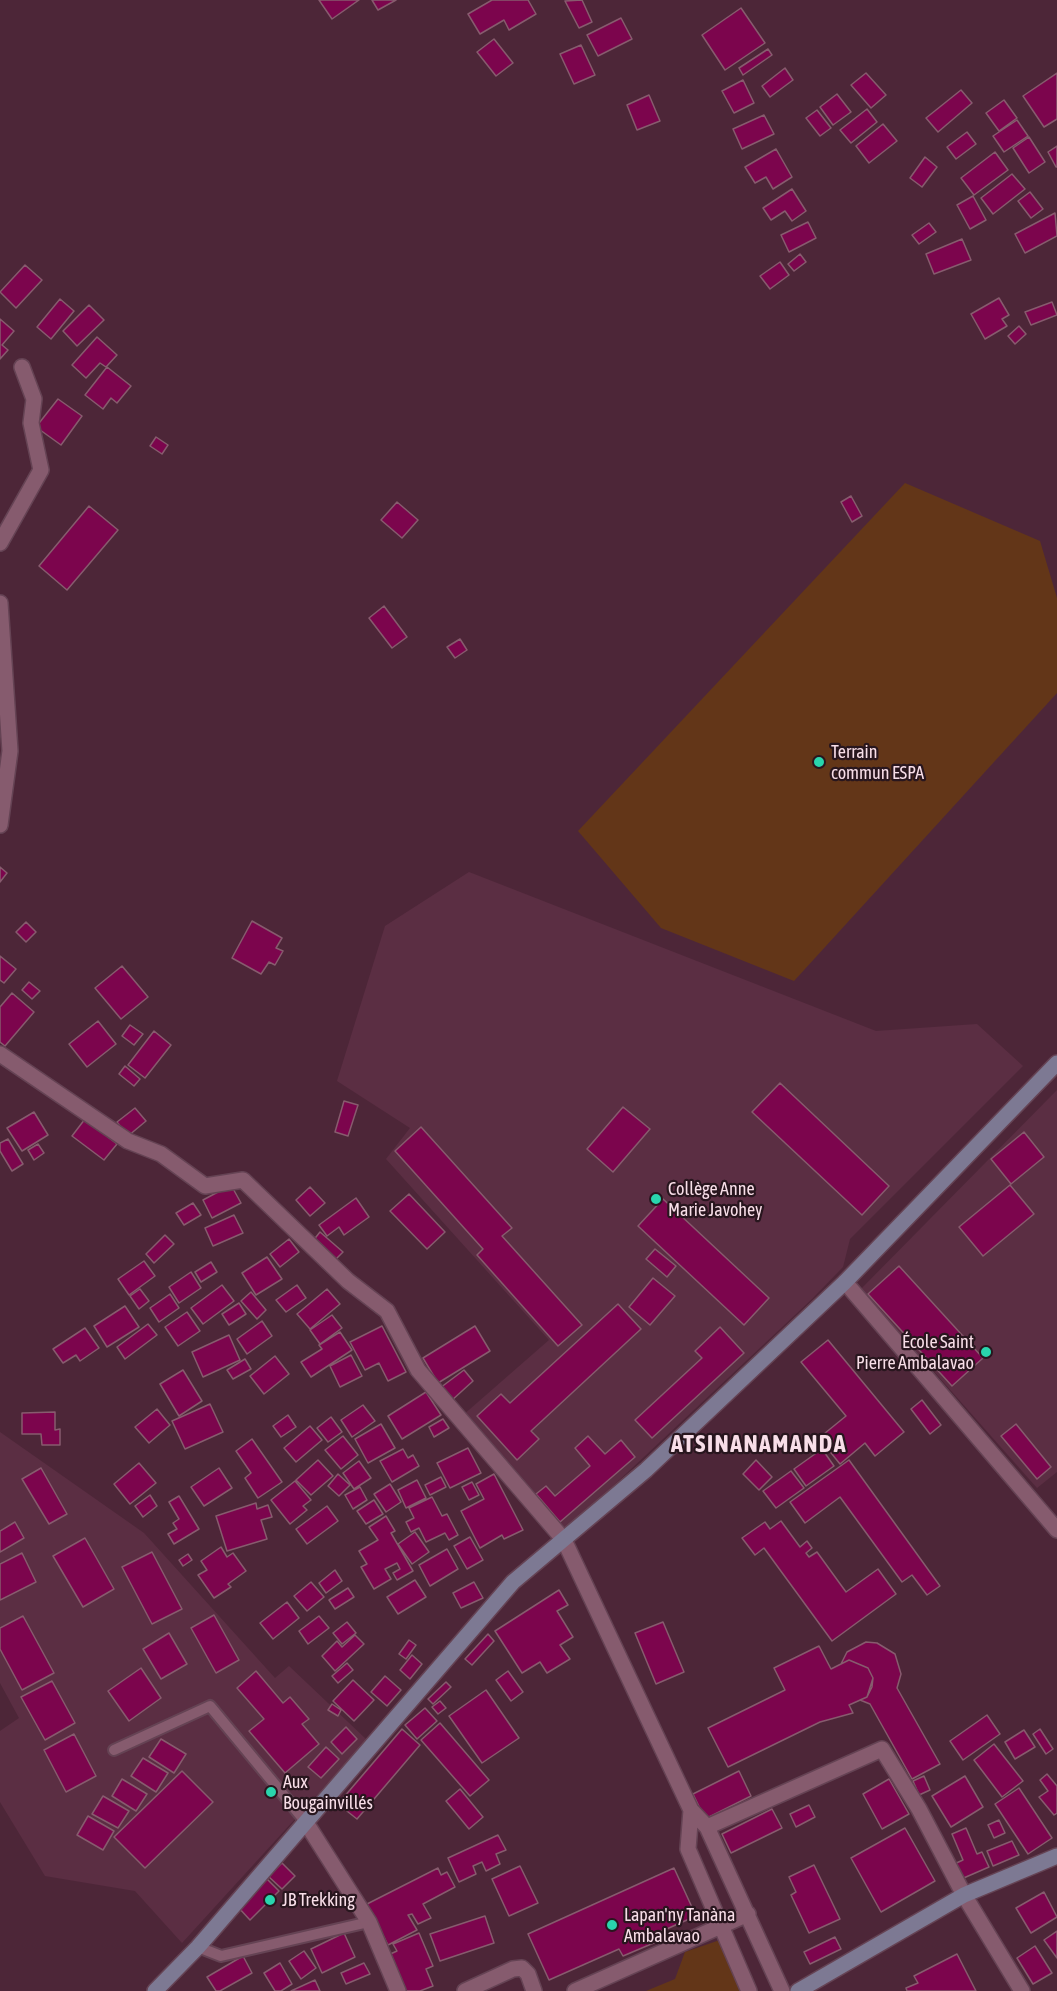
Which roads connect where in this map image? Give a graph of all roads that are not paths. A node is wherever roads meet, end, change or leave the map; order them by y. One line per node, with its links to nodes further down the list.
1 (22, 367): 2 (street)
2 (0, 543)
3 (0, 603): 4 (street)
4 (0, 825)
5 (0, 1054): 9 (street)
6 (1057, 1063): 7 (street)
7 (845, 1282): 8 (street); 9 (street)
8 (1057, 1530)
9 (564, 1540): 11 (street); 12 (street)
10 (114, 1750): 12 (lane)
11 (691, 1810): 13 (street); 18 (street)
12 (305, 1821): 17 (street); 19 (street)
13 (707, 1827): 15 (street); 16 (street)
14 (1057, 1856): 15 (street)
15 (964, 1895): 27 (street); 28 (street)
16 (748, 1914): 18 (street); 26 (street)
17 (369, 1922): 19 (lane); 21 (street)
18 (722, 1925): 24 (street); 25 (street)
19 (198, 1947): 20 (street)
20 (155, 1991)
21 (398, 1991)
22 (465, 1991): 23 (street)
23 (534, 1991)
24 (575, 1991)
25 (749, 1991)
26 (783, 1991)
27 (798, 1991)
28 (1022, 1991)

